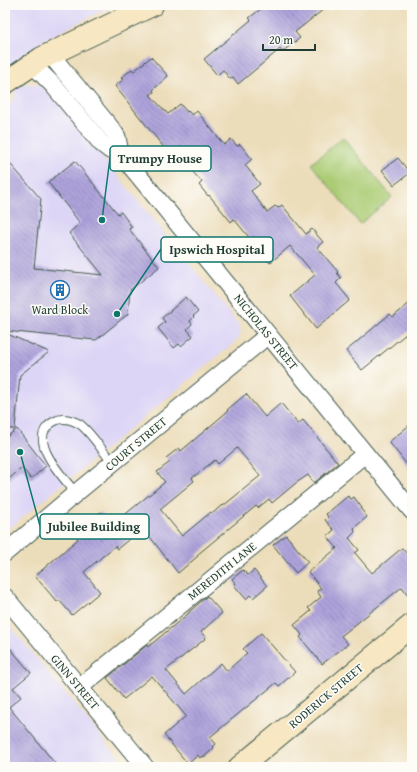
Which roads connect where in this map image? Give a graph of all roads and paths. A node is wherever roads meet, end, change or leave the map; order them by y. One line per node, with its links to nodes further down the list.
1 (152, 5): 2 (street)
2 (41, 59): 3 (street); 4 (street, NICHOLAS STREET)
3 (5, 83)
4 (268, 335): 5 (street, NICHOLAS STREET); 6 (street, COURT STREET)
5 (365, 454): 8 (street, NICHOLAS STREET); 12 (street, MEREDITH LANE)
6 (113, 463): 7 (street, COURT STREET); 7 (lane)
7 (76, 493): 9 (street, COURT STREET)
8 (412, 511)
9 (5, 553)
10 (5, 597): 12 (street, GINN STREET)
11 (412, 625): 14 (street, RODERICK STREET)
12 (79, 688): 13 (street, GINN STREET)
13 (145, 767)
14 (240, 767)

